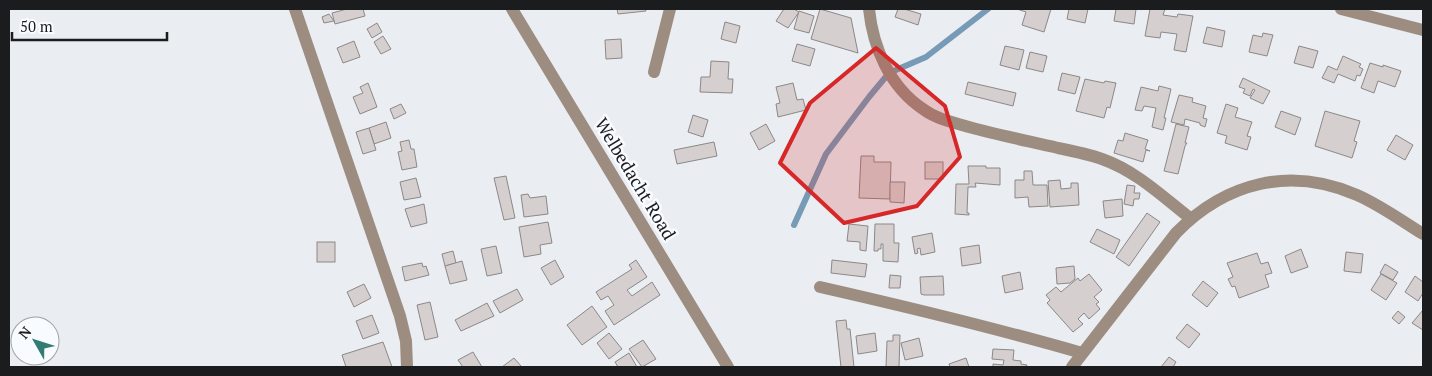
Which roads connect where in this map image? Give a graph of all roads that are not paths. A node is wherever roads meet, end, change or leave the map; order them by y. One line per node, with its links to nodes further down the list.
1 (295, 9): 12 (street)
2 (512, 9): 13 (street, Welbedacht Road)
3 (670, 9): 7 (street)
4 (869, 9): 8 (street)
5 (1341, 9): 6 (street)
6 (1423, 30)
7 (654, 72)
8 (1190, 218): 9 (street); 11 (street)
9 (1423, 234)
10 (820, 287): 11 (street)
11 (1082, 353): 14 (street)
12 (407, 367)
13 (728, 367)
14 (1072, 367)

